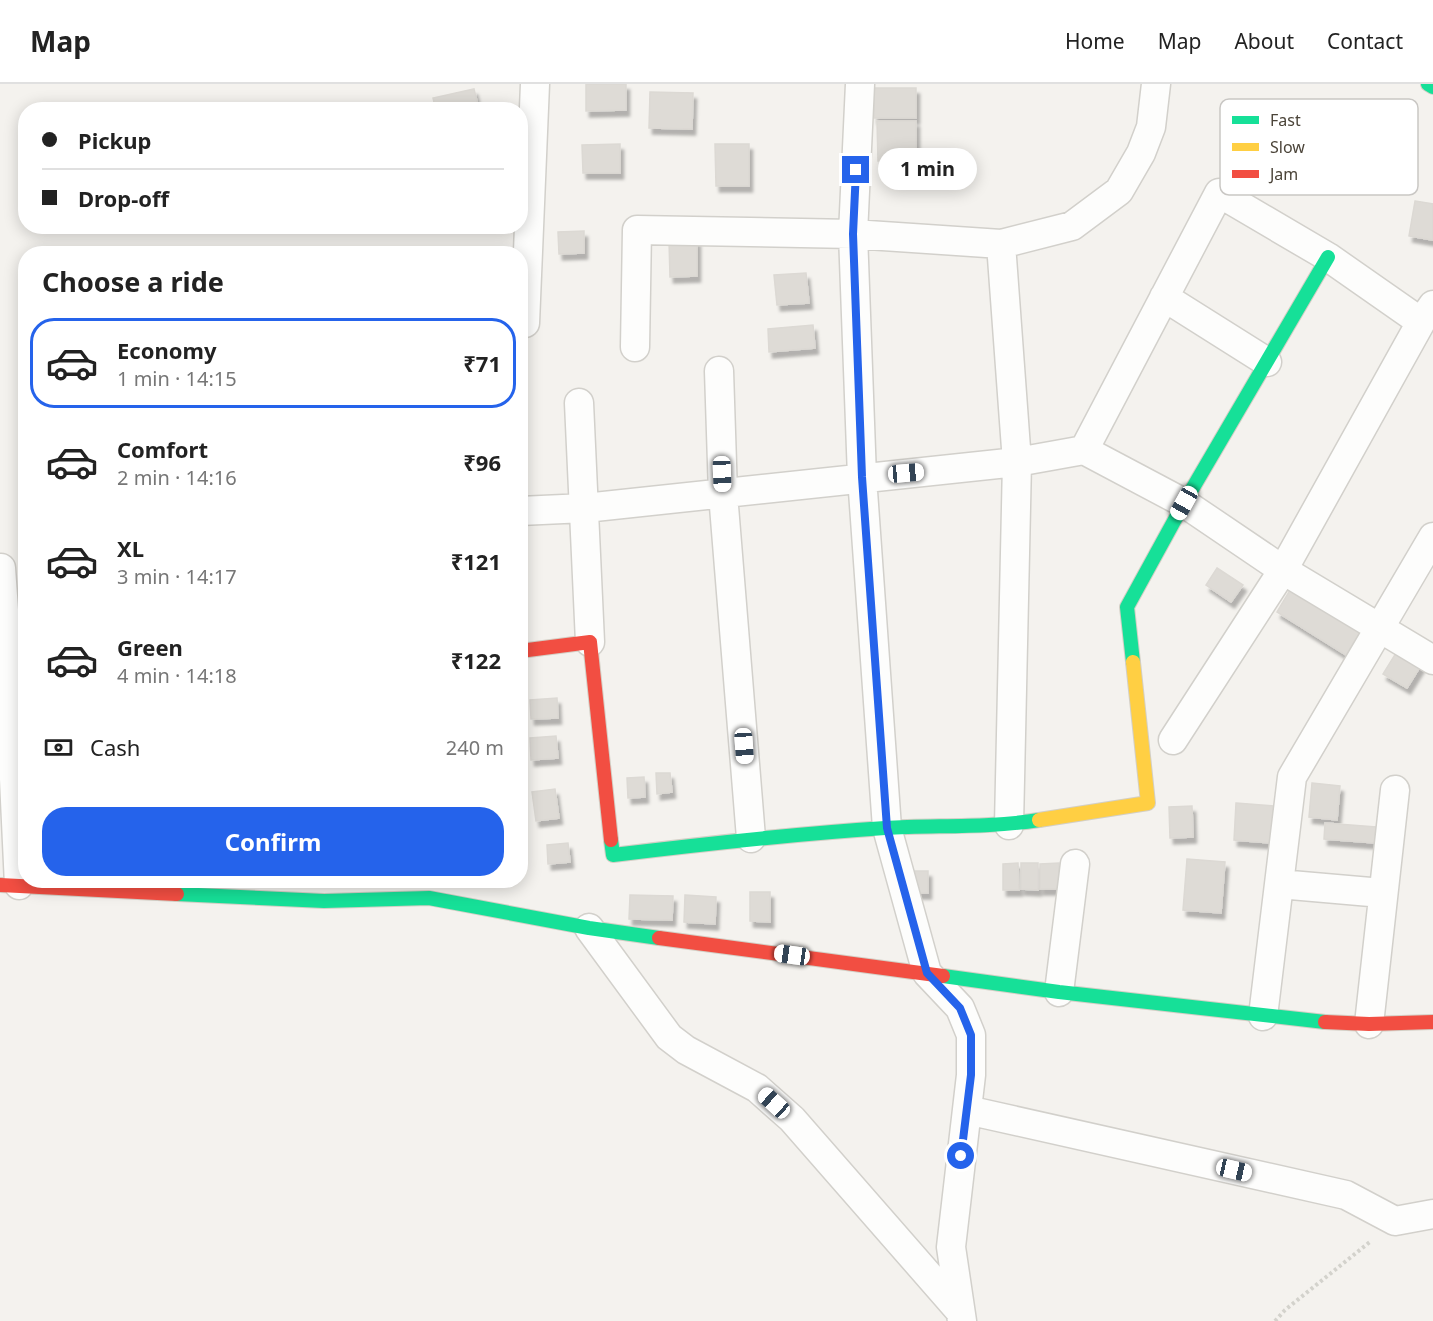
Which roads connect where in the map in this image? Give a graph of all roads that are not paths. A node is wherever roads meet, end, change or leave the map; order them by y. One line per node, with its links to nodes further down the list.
1 (535, 84): 10 (street)
2 (860, 84): 8 (street)
3 (1156, 84): 9 (street)
4 (1428, 84): 5 (street)
5 (1433, 87)
6 (1220, 194): 12 (street)
7 (1222, 195): 11 (street)
8 (853, 234): 9 (street); 14 (street); 20 (street)
9 (1001, 244): 19 (street)
10 (528, 251)
11 (1328, 257): 13 (street); 15 (street)
12 (1164, 297): 15 (street); 18 (street)
13 (1427, 313): 27 (street)
14 (635, 347)
15 (1267, 362): 22 (street)
16 (718, 371): 21 (street)
17 (579, 403): 23 (street)
18 (1084, 450): 19 (street); 22 (street)
19 (1017, 462): 20 (street); 35 (street)
20 (862, 477): 21 (street); 36 (street)
21 (723, 494): 23 (street); 37 (street)
22 (1184, 503): 27 (street); 35 (street)
23 (585, 508): 24 (street); 29 (street)
24 (528, 511)
25 (1433, 537): 28 (street)
26 (1, 568): 32 (street)
27 (1283, 570): 28 (street); 33 (street)
28 (1379, 626): 31 (street); 39 (street)
29 (590, 642): 30 (street); 37 (street)
30 (528, 650)
31 (1433, 660)
32 (12, 694): 40 (street)
33 (1173, 740)
34 (1395, 790): 45 (street)
35 (1009, 825): 36 (street)
36 (887, 828): 37 (street); 47 (street)
37 (751, 838)
38 (1075, 864): 48 (street)
39 (1279, 884): 45 (street); 49 (street)
40 (9, 885)
41 (188, 888): 42 (street)
42 (220, 889): 44 (street)
43 (428, 889): 44 (street); 46 (street)
44 (323, 891)
45 (1382, 893): 51 (street)
46 (589, 928): 47 (street); 54 (street)
47 (927, 973): 48 (street); 52 (street)
48 (1059, 992): 49 (street)
49 (1263, 1016): 51 (street)
50 (1433, 1022): 51 (street)
51 (1369, 1024)
52 (967, 1110): 53 (street); 54 (street)
53 (1433, 1214)
54 (961, 1316)

